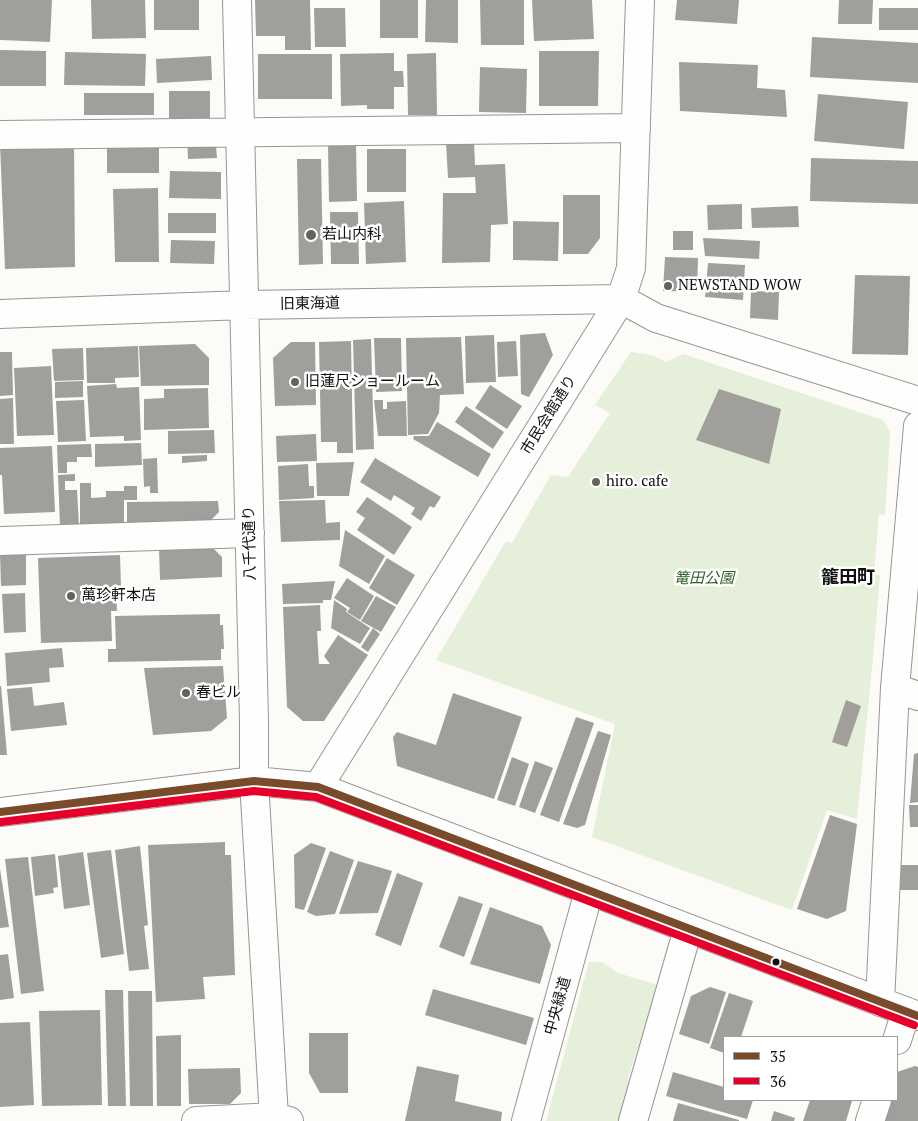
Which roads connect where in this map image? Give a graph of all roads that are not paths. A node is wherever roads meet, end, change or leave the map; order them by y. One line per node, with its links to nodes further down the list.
1 (237, 0): 4 (street, 八千代通り)
2 (640, 0): 3 (street, 市民会館通り)
3 (636, 128): 4 (street); 6 (street, 市民会館通り)
4 (240, 132): 5 (street); 7 (street, 八千代通り)
5 (0, 135)
6 (621, 300): 7 (street, 旧東海道); 9 (street); 15 (street, 市民会館通り)
7 (245, 305): 8 (street, 旧東海道); 11 (street, 八千代通り)
8 (0, 314)
9 (918, 401)
10 (918, 426): 13 (street)
11 (250, 533): 12 (street); 14 (street, 八千代通り)
12 (0, 541)
13 (906, 692): 19 (street)
14 (254, 781): 15 (street); 16 (street); 23 (street, 八千代通り)
15 (318, 787): 17 (street)
16 (0, 812)
17 (589, 891): 18 (street); 25 (street, 中央緑道)
18 (688, 928): 19 (street); 26 (street)
19 (880, 1002): 20 (street)
20 (912, 1014): 21 (street)
21 (898, 1038)
22 (877, 1101): 27 (street)
23 (279, 1120): 24 (street)
24 (196, 1121)
25 (526, 1121)
26 (633, 1121)
27 (870, 1121)

